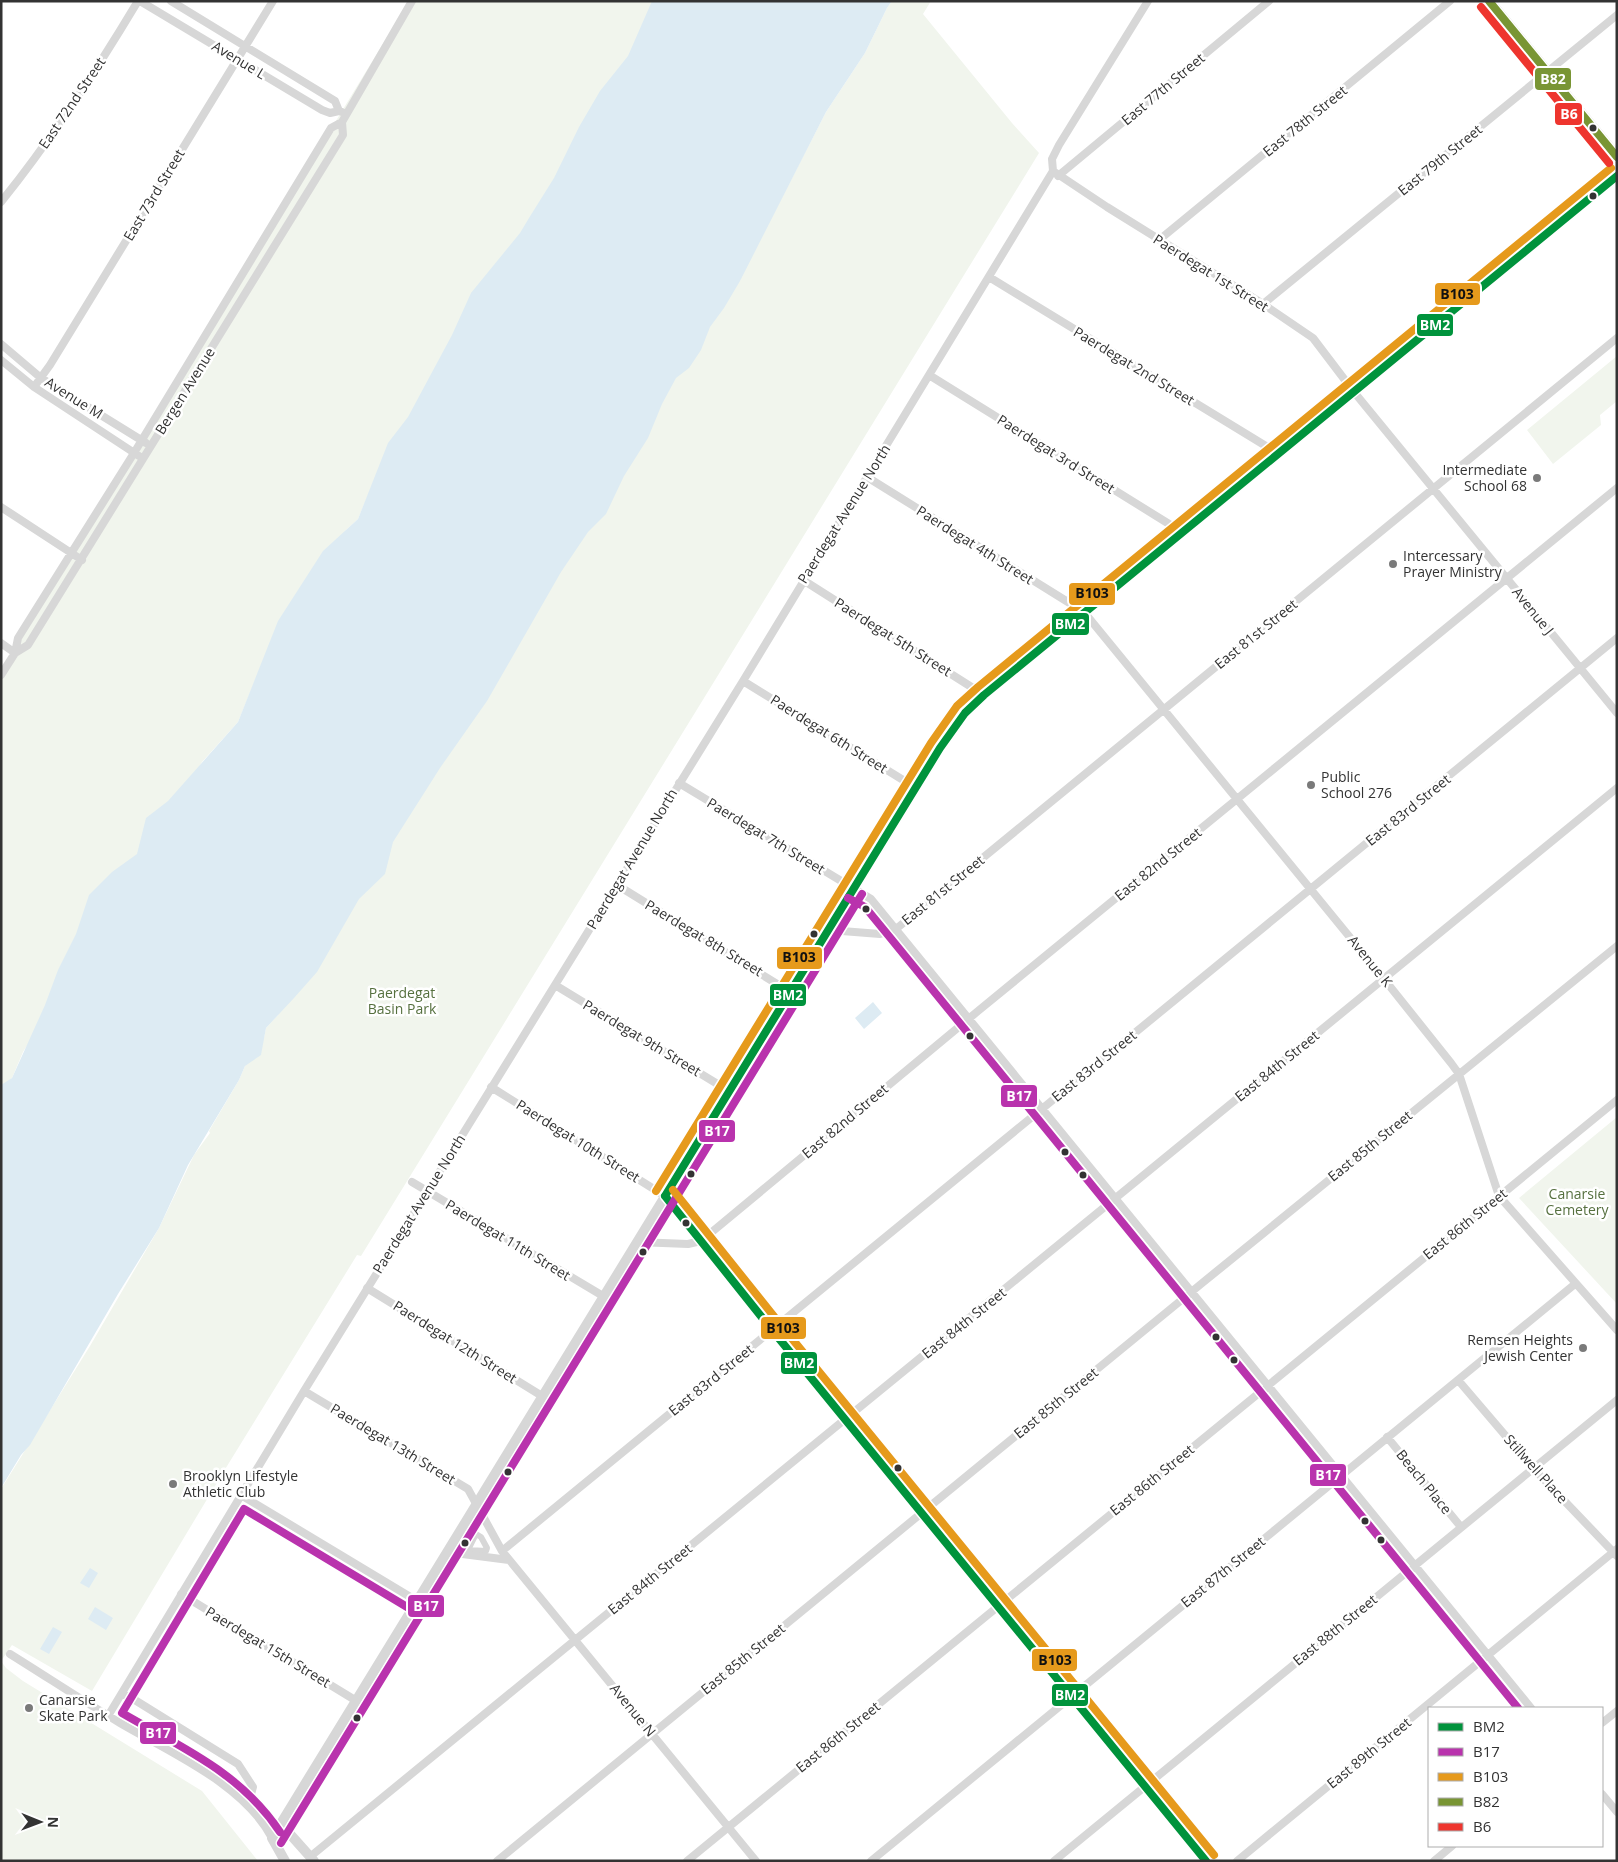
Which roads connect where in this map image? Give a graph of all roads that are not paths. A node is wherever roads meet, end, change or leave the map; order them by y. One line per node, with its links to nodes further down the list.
1 (139, 1): 11 (street, Avenue L); 17 (street, East 72nd Street)
2 (171, 1): 10 (street, Avenue L)
3 (273, 1): 10 (street, East 73rd Street)
4 (412, 1): 13 (street, Bergen Avenue)
5 (1148, 1): 15 (street, Paerdegat Avenue North)
6 (1269, 1): 15 (street, East 77th Street)
7 (1450, 1): 18 (street, East 78th Street)
8 (1489, 1): 12 (main road)
9 (1617, 15): 12 (street, East 79th Street)
10 (246, 45): 11 (street, East 73rd Street); 13 (street, Avenue L)
11 (237, 59): 13 (street, Avenue L); 25 (street, East 73rd Street)
12 (1547, 72): 14 (main road); 20 (street, East 79th Street)
13 (342, 116): 28 (street, Bergen Avenue); 29 (street, Bergen Avenue)
14 (1617, 157)
15 (1055, 174): 18 (street, Paerdegat 1st Street); 19 (street, Paerdegat Avenue North)
16 (1617, 176): 27 (street)
17 (1, 202)
18 (1159, 240): 20 (street, Paerdegat 1st Street)
19 (989, 277): 24 (street, Paerdegat Avenue North); 31 (street, Paerdegat 2nd Street)
20 (1263, 304): 27 (street, Paerdegat 1st Street)
21 (1617, 338): 35 (street, East 81st Street)
22 (1, 344): 25 (street, Avenue M)
23 (1, 360): 26 (street, Avenue M)
24 (929, 375): 33 (street, Paerdegat Avenue North); 37 (street, Paerdegat 3rd Street)
25 (41, 378): 26 (street, East 73rd Street); 28 (street, Avenue M)
26 (34, 387): 30 (street, Avenue M)
27 (1354, 392): 31 (street); 35 (street, Avenue J)
28 (142, 441): 29 (street, Avenue M); 30 (street, Bergen Avenue)
29 (152, 446): 32 (street, Bergen Avenue)
30 (134, 453): 32 (street, Avenue M); 38 (street, Bergen Avenue)
31 (1279, 454): 37 (street)
32 (144, 459): 39 (street, Bergen Avenue)
33 (867, 477): 41 (street, Paerdegat Avenue North); 42 (street, Paerdegat 4th Street)
34 (1617, 488): 40 (street, East 82nd Street)
35 (1433, 489): 40 (street, Avenue J); 50 (street, East 81st Street)
36 (1, 507): 38 (street)
37 (1182, 532): 42 (street)
38 (71, 553): 39 (street); 45 (street, Bergen Avenue)
39 (82, 560): 45 (street, Bergen Avenue)
40 (1506, 578): 46 (street, Avenue J); 55 (street, East 82nd Street)
41 (803, 580): 48 (street, Paerdegat Avenue North); 49 (street, Paerdegat 5th Street)
42 (1084, 612): 49 (street); 50 (street, Avenue K)
43 (1617, 638): 46 (street, East 83rd Street)
44 (1, 643): 45 (street)
45 (15, 653): 47 (street, Bergen Avenue)
46 (1580, 668): 51 (street, Avenue J); 58 (street, East 83rd Street)
47 (1, 675)
48 (743, 680): 52 (street, Paerdegat Avenue North); 53 (street, Paerdegat 6th Street)
49 (984, 695): 53 (street)
50 (1164, 709): 55 (street, Avenue K); 59 (street, East 81st Street)
51 (1617, 713)
52 (679, 783): 56 (street, Paerdegat Avenue North); 57 (street, Paerdegat 7th Street)
53 (916, 788): 57 (street)
54 (1617, 788): 62 (street, East 84th Street)
55 (1237, 799): 58 (street, Avenue K); 65 (street, East 82nd Street)
56 (617, 885): 63 (street, Paerdegat Avenue North); 64 (street, Paerdegat 8th Street)
57 (853, 889): 59 (street); 60 (street)
58 (1311, 889): 62 (street, Avenue K); 70 (street, East 83rd Street)
59 (896, 929): 60 (street); 65 (street)
60 (829, 930): 64 (street)
61 (1617, 946): 66 (street, East 85th Street)
62 (1384, 978): 66 (street, Avenue K); 75 (street, East 84th Street)
63 (555, 985): 67 (street, Paerdegat Avenue North); 68 (street, Paerdegat 9th Street)
64 (790, 992): 68 (street)
65 (969, 1019): 70 (street); 76 (street, East 82nd Street)
66 (1459, 1074): 74 (street, Avenue K); 80 (street, East 85th Street)
67 (491, 1087): 72 (street, Paerdegat Avenue North); 73 (street, Paerdegat 10th Street)
68 (729, 1091): 73 (street)
69 (1617, 1100): 74 (street, East 86th Street)
70 (1042, 1109): 75 (street); 82 (street, East 83rd Street)
71 (412, 1182): 72 (street, Paerdegat 11th Street)
72 (427, 1192): 79 (street, Paerdegat Avenue North); 81 (street, Paerdegat 11th Street)
73 (665, 1196): 76 (street); 77 (street)
74 (1499, 1196): 78 (street, Avenue K); 85 (street, East 86th Street)
75 (1116, 1198): 80 (street); 89 (street, East 84th Street)
76 (701, 1241): 77 (street); 82 (street)
77 (637, 1242): 81 (street)
78 (1575, 1284): 83 (street, Avenue K); 84 (street, East 87th Street)
79 (368, 1288): 86 (street, Paerdegat Avenue North); 87 (street, Paerdegat 12th Street)
80 (1192, 1292): 85 (street); 95 (street, East 85th Street)
81 (604, 1296): 87 (street)
82 (772, 1330): 89 (street); 97 (street, East 83rd Street)
83 (1617, 1330)
84 (1458, 1380): 90 (street, East 87th Street); 91 (street, Stillwell Place)
85 (1269, 1385): 92 (street); 104 (street, East 86th Street)
86 (304, 1391): 93 (street, Paerdegat Avenue North); 94 (street, Paerdegat 13th Street)
87 (542, 1396): 94 (street)
88 (1617, 1400): 91 (street, East 88th Street)
89 (845, 1420): 95 (street); 105 (street, East 84th Street)
90 (1387, 1437): 92 (street, East 87th Street); 96 (street, Beach Place)
91 (1533, 1468): 96 (street, East 88th Street); 99 (street, Stillwell Place)
92 (1342, 1474): 101 (street); 109 (street, East 87th Street)
93 (241, 1495): 102 (street, Paerdegat Avenue North); 103 (street)
94 (476, 1505): 97 (street, Avenue N); 98 (street)
95 (922, 1513): 104 (street); 115 (street, East 85th Street)
96 (1461, 1527): 101 (street, East 88th Street)
97 (502, 1551): 100 (street, Avenue N)
98 (447, 1552): 100 (street); 103 (street)
99 (1616, 1552): 107 (street, East 89th Street)
100 (509, 1560): 105 (street, Avenue N)
101 (1414, 1565): 107 (street); 116 (street, East 88th Street)
102 (181, 1594): 108 (street, Paerdegat Avenue North); 110 (street, Paerdegat 15th Street)
103 (417, 1601): 110 (street)
104 (998, 1606): 109 (street); 121 (street, East 86th Street)
105 (575, 1640): 115 (street, Avenue N); 124 (street, East 84th Street)
106 (10, 1654): 113 (street)
107 (1488, 1655): 111 (street); 132 (street, East 89th Street)
108 (122, 1694): 113 (street, Paerdegat Avenue North); 118 (street)
109 (1071, 1696): 116 (street); 129 (street, East 87th Street)
110 (355, 1700): 120 (street)
111 (1531, 1707)
112 (1617, 1711): 114 (street)
113 (108, 1716): 118 (street)
114 (1603, 1723)
115 (652, 1734): 121 (street, Avenue N); 126 (street, East 85th Street)
116 (1145, 1786): 130 (street, East 88th Street); 131 (street)
117 (1603, 1795): 119 (street)
118 (248, 1805): 122 (street)
119 (1617, 1812)
120 (281, 1824): 122 (street); 124 (street)
121 (728, 1827): 127 (street, East 86th Street); 128 (street, Avenue N)
122 (272, 1838): 125 (street)
123 (1451, 1847): 133 (street)
124 (312, 1858)
125 (285, 1861)
126 (497, 1861)
127 (687, 1861)
128 (756, 1861)
129 (870, 1861)
130 (1054, 1861)
131 (1206, 1861)
132 (1237, 1861)
133 (1434, 1861)

